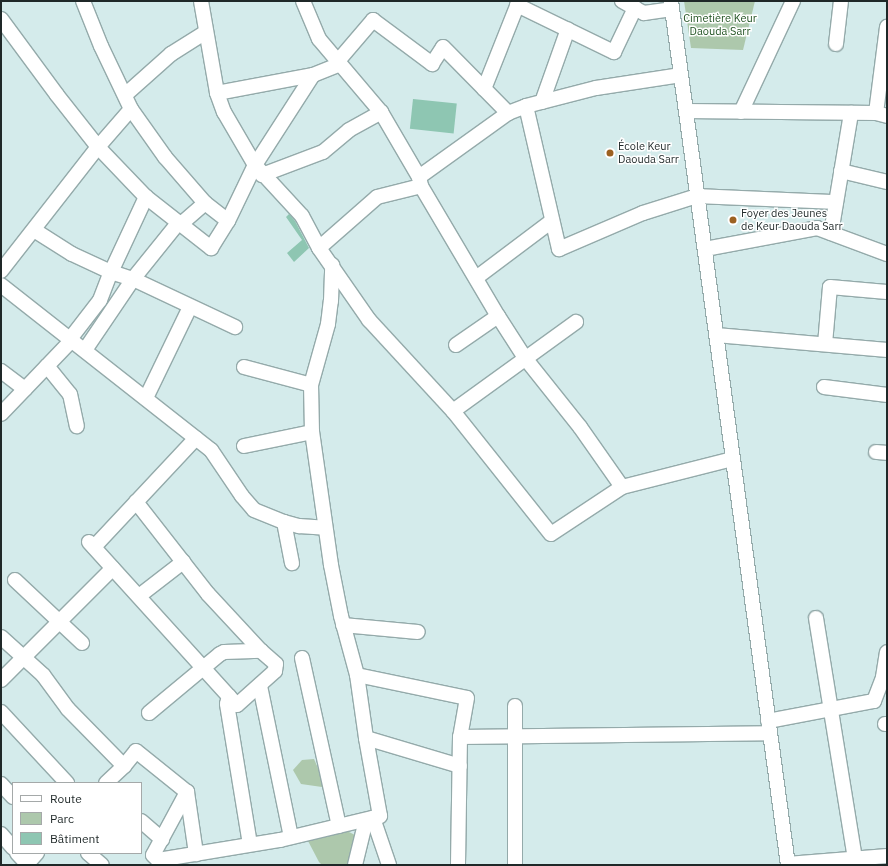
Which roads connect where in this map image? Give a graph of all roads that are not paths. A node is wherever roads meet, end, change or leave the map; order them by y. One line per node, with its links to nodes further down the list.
1 (83, 1): 20 (street)
2 (201, 1): 13 (street)
3 (303, 1): 15 (street)
4 (622, 1): 9 (street)
5 (793, 1): 26 (street)
6 (839, 2): 14 (street)
7 (518, 3): 12 (street); 18 (street)
8 (672, 5): 9 (street); 17 (street)
9 (635, 8): 12 (street)
10 (1, 19): 30 (street)
11 (887, 28): 29 (street)
12 (568, 29): 21 (street)
13 (206, 32): 19 (street); 20 (street)
14 (836, 44)
15 (339, 63): 16 (street); 18 (street); 25 (street)
16 (313, 75): 19 (street); 31 (street)
17 (681, 75): 21 (street); 24 (street)
18 (484, 89): 27 (street)
19 (217, 93): 31 (street)
20 (125, 95): 23 (street)
21 (542, 102): 22 (street)
22 (526, 106): 27 (street); 39 (street)
23 (131, 109): 30 (street); 38 (street)
24 (686, 111): 26 (street); 35 (street)
25 (381, 112): 31 (street); 33 (street)
26 (741, 112): 28 (street)
27 (508, 113): 33 (street)
28 (851, 113): 29 (street); 32 (street)
29 (882, 114)
30 (98, 147): 36 (street); 42 (street)
31 (258, 170): 40 (street); 44 (street)
32 (841, 171): 34 (street); 37 (street)
33 (420, 182): 44 (street); 50 (street)
34 (887, 182)
35 (697, 196): 37 (street); 39 (street); 45 (street)
36 (146, 197): 41 (street); 49 (street)
37 (836, 202): 43 (street)
38 (205, 203): 40 (street); 41 (street)
39 (552, 220): 50 (street)
40 (228, 221): 41 (street)
41 (180, 223): 51 (street)
42 (34, 230): 48 (street); 49 (street)
43 (831, 233): 45 (street); 46 (street)
44 (319, 248): 47 (street)
45 (704, 249): 58 (street)
46 (887, 254)
47 (332, 265): 68 (street); 73 (street)
48 (1, 271)
49 (111, 272): 51 (street); 59 (street)
50 (476, 278): 55 (street)
51 (133, 279): 54 (street); 62 (street)
52 (1, 285): 59 (street)
53 (887, 292): 60 (street)
54 (190, 307): 57 (street); 72 (street)
55 (498, 316): 61 (street); 64 (street)
56 (576, 322): 64 (street)
57 (235, 327)
58 (716, 335): 60 (street); 79 (street)
59 (71, 339): 62 (street); 65 (street)
60 (824, 344): 63 (street)
61 (456, 345)
62 (85, 350): 72 (street)
63 (887, 350)
64 (525, 358): 73 (street); 80 (street)
65 (47, 366): 70 (street); 75 (street)
66 (244, 368): 68 (street)
67 (1, 371): 70 (street)
68 (311, 385): 76 (street)
69 (824, 387): 71 (street)
70 (25, 390): 74 (street)
71 (887, 395)
72 (146, 398): 77 (street)
73 (453, 411): 80 (street)
74 (1, 414)
75 (77, 426)
76 (312, 432): 78 (street); 83 (street)
77 (196, 438): 81 (street); 82 (street)
78 (244, 446)
79 (733, 459): 80 (street); 109 (street)
80 (622, 487)
81 (136, 502): 84 (street); 86 (street)
82 (284, 522): 83 (street); 85 (street)
83 (325, 528): 91 (street)
84 (183, 562): 88 (street); 95 (street)
85 (292, 563)
86 (113, 568): 88 (street); 90 (street)
87 (15, 580): 90 (street)
88 (139, 596): 99 (street)
89 (816, 618): 106 (street)
90 (60, 622): 94 (street); 97 (street)
91 (343, 624): 92 (street); 100 (street)
92 (418, 632)
93 (1, 637): 97 (street)
94 (82, 643)
95 (261, 650): 99 (street); 103 (street)
96 (887, 652): 101 (street)
97 (24, 657): 102 (street); 113 (street)
98 (302, 658): 122 (street)
99 (204, 668): 104 (street); 108 (street)
100 (357, 675): 111 (street); 112 (street)
101 (885, 677): 106 (street)
102 (1, 680)
103 (260, 686): 104 (street); 124 (street)
104 (229, 696): 126 (street)
105 (515, 706): 110 (street)
106 (830, 710): 109 (street); 133 (street)
107 (1, 712): 115 (street)
108 (149, 713)
109 (769, 727): 110 (street); 135 (street)
110 (515, 736): 111 (street); 140 (street)
111 (460, 737): 114 (street)
112 (366, 738): 114 (street); 120 (street)
113 (124, 766): 116 (street); 118 (street)
114 (460, 766): 139 (street)
115 (66, 782)
116 (107, 782)
117 (1, 784): 119 (street)
118 (187, 792): 125 (street); 130 (street)
119 (12, 796)
120 (369, 819): 122 (street); 137 (street); 138 (street)
121 (142, 822): 125 (street)
122 (339, 826): 124 (street)
123 (1, 834): 127 (street)
124 (291, 837): 126 (street)
125 (162, 839): 134 (street)
126 (250, 844): 130 (street)
127 (12, 848)
128 (34, 854): 132 (street)
129 (89, 854): 136 (street)
130 (196, 854): 134 (street)
131 (887, 856): 133 (street)
132 (20, 859)
133 (854, 859): 135 (street)
134 (157, 863)
135 (788, 864)
136 (102, 865)
137 (355, 865)
138 (390, 865)
139 (458, 865)
140 (516, 865)

